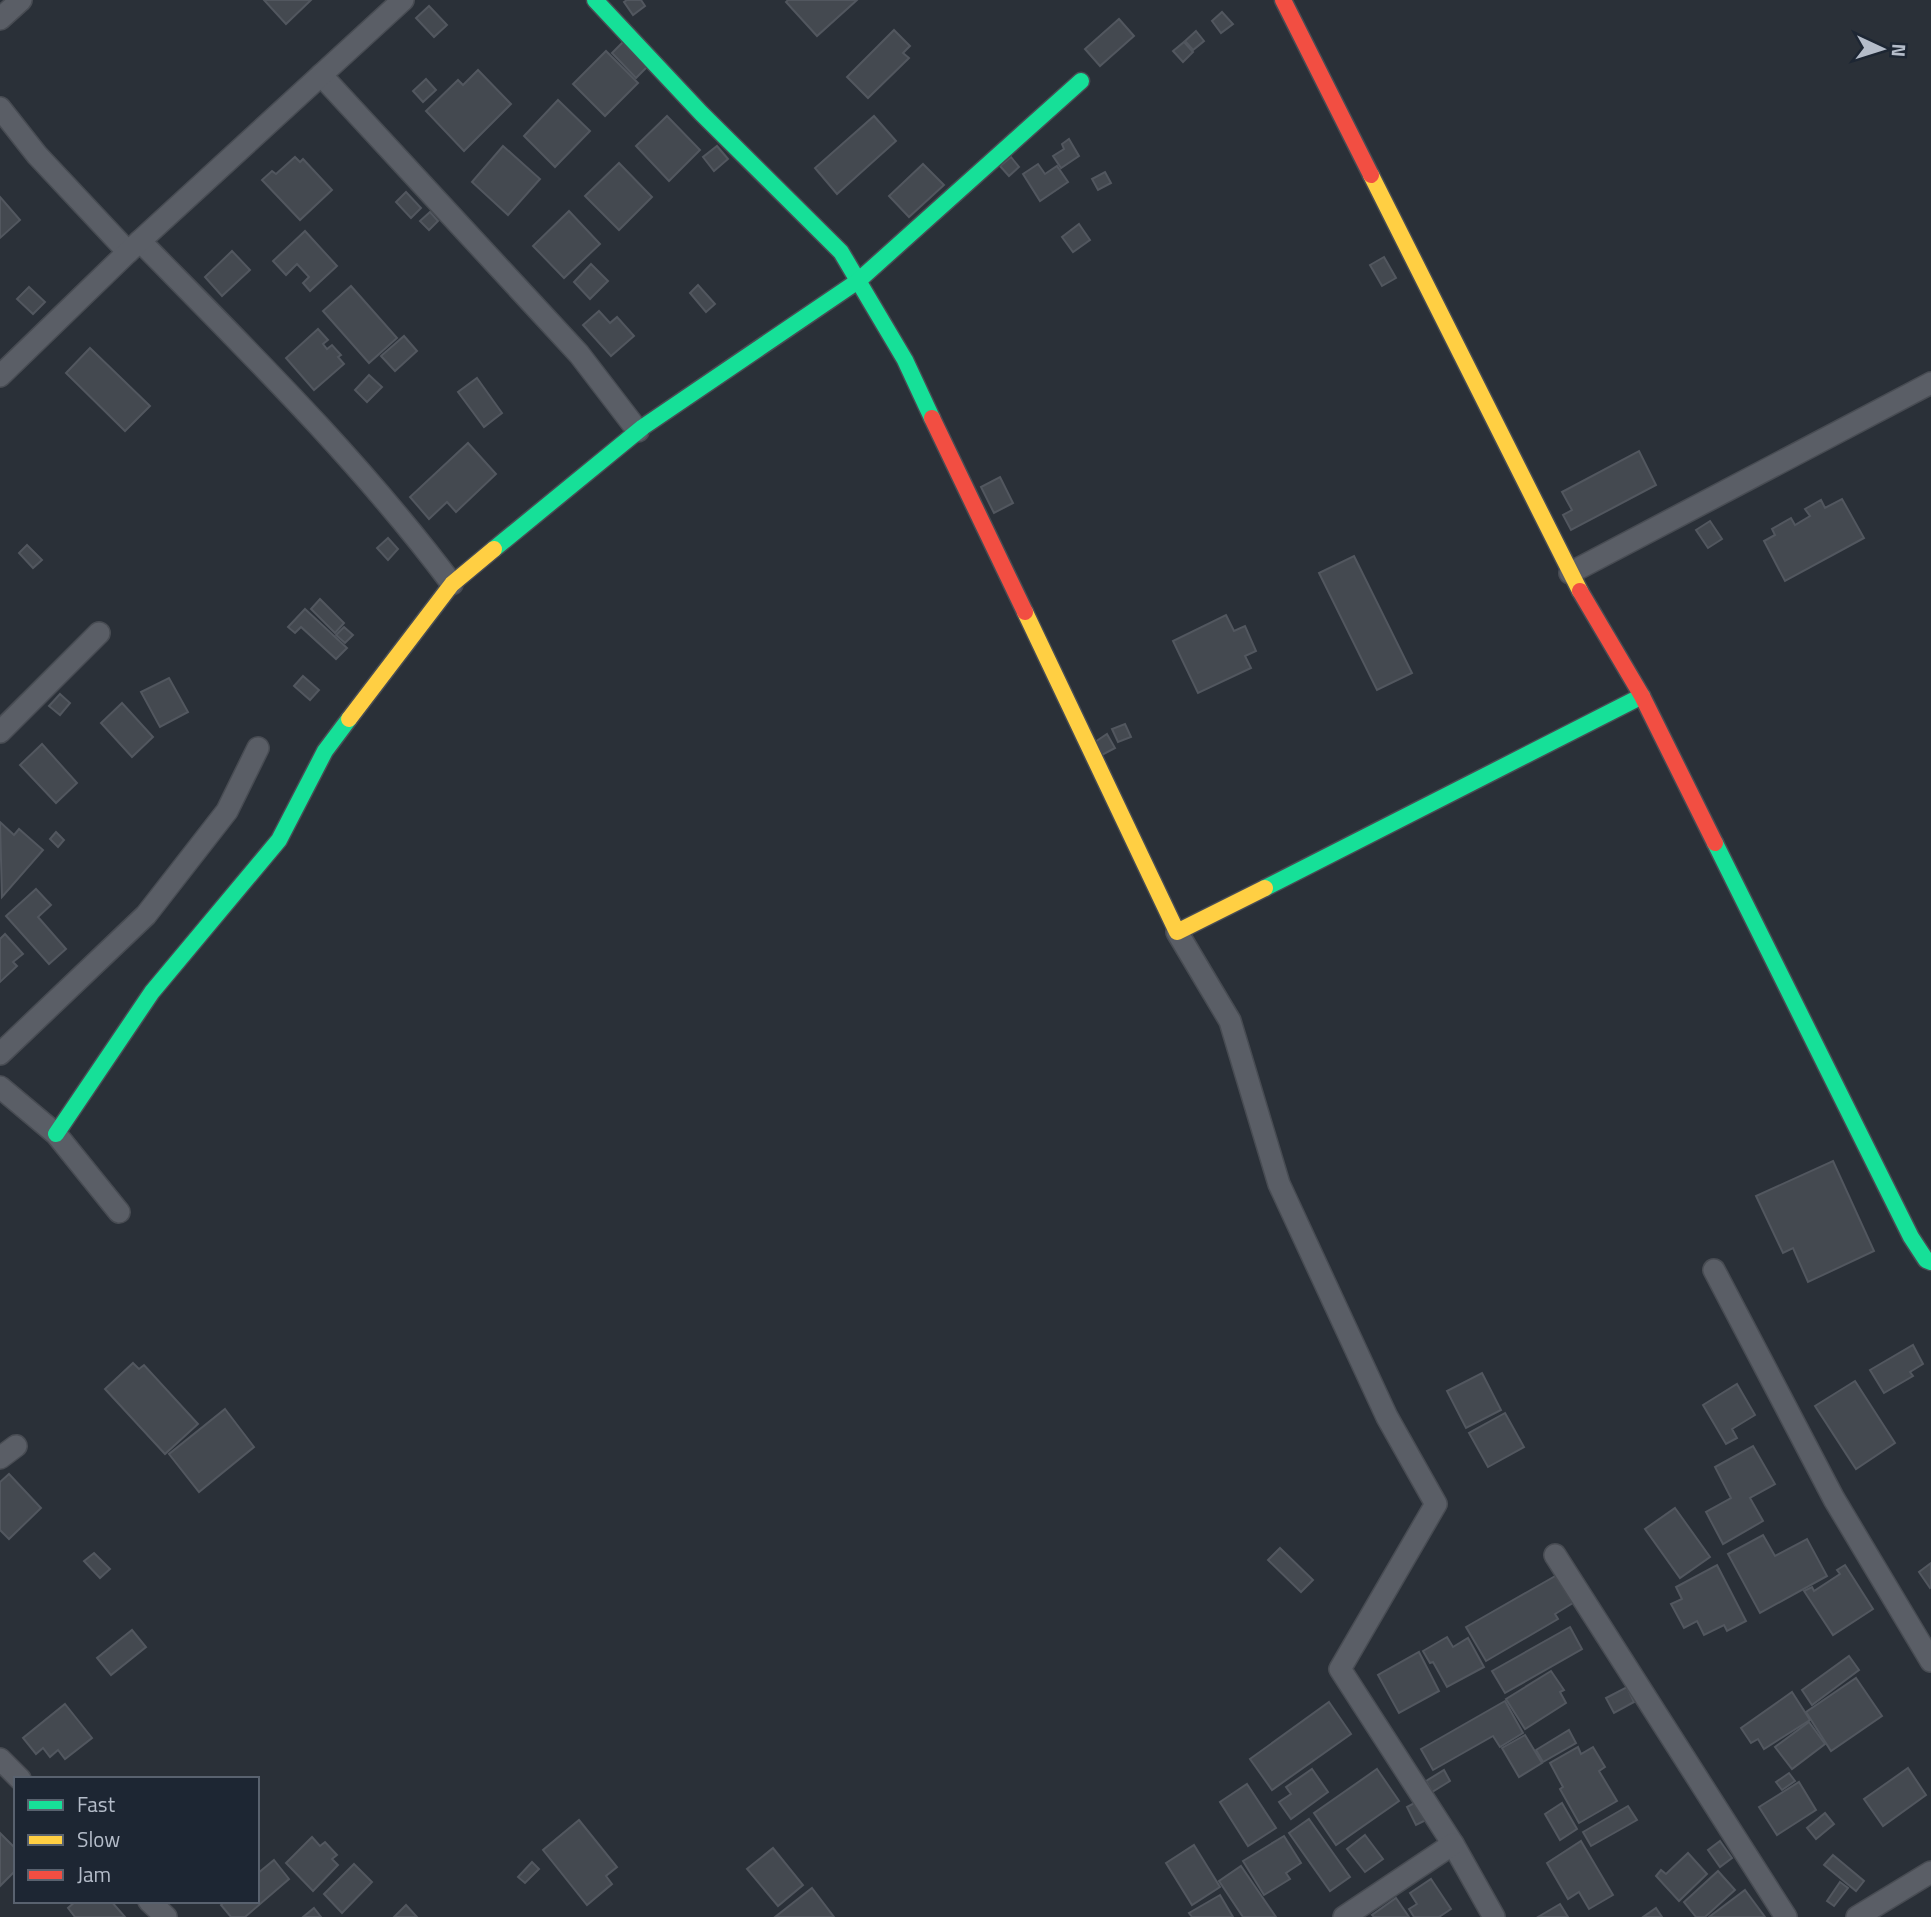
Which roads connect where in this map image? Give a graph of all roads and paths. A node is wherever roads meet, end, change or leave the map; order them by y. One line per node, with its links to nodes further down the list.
1 (21, 0): 5 (street)
2 (403, 0): 6 (street)
3 (595, 0): 10 (street)
4 (1283, 0): 14 (street)
5 (0, 19)
6 (321, 75): 9 (street); 13 (street)
7 (1080, 81): 10 (street)
8 (0, 108): 9 (street)
9 (134, 246): 11 (street); 15 (street)
10 (858, 281): 13 (street); 20 (street)
11 (0, 376)
12 (1931, 383): 14 (street)
13 (638, 431): 15 (street)
14 (1570, 573): 17 (street)
15 (453, 584): 23 (street)
16 (99, 633): 18 (street)
17 (1642, 696): 20 (street); 25 (street)
18 (0, 732)
19 (258, 748): 21 (street)
20 (1177, 932): 31 (street)
21 (0, 1054)
22 (0, 1087): 23 (street)
23 (56, 1133): 24 (street)
24 (119, 1212)
25 (1931, 1262)
26 (1714, 1270): 28 (street)
27 (1555, 1555): 37 (street)
28 (1931, 1661)
29 (0, 1759): 30 (street)
30 (18, 1777)
31 (1453, 1844): 35 (street); 36 (street)
32 (1931, 1872): 38 (street)
33 (151, 1903): 34 (street)
34 (166, 1917)
35 (1344, 1917)
36 (1494, 1917)
37 (1786, 1917)
38 (1857, 1917)

